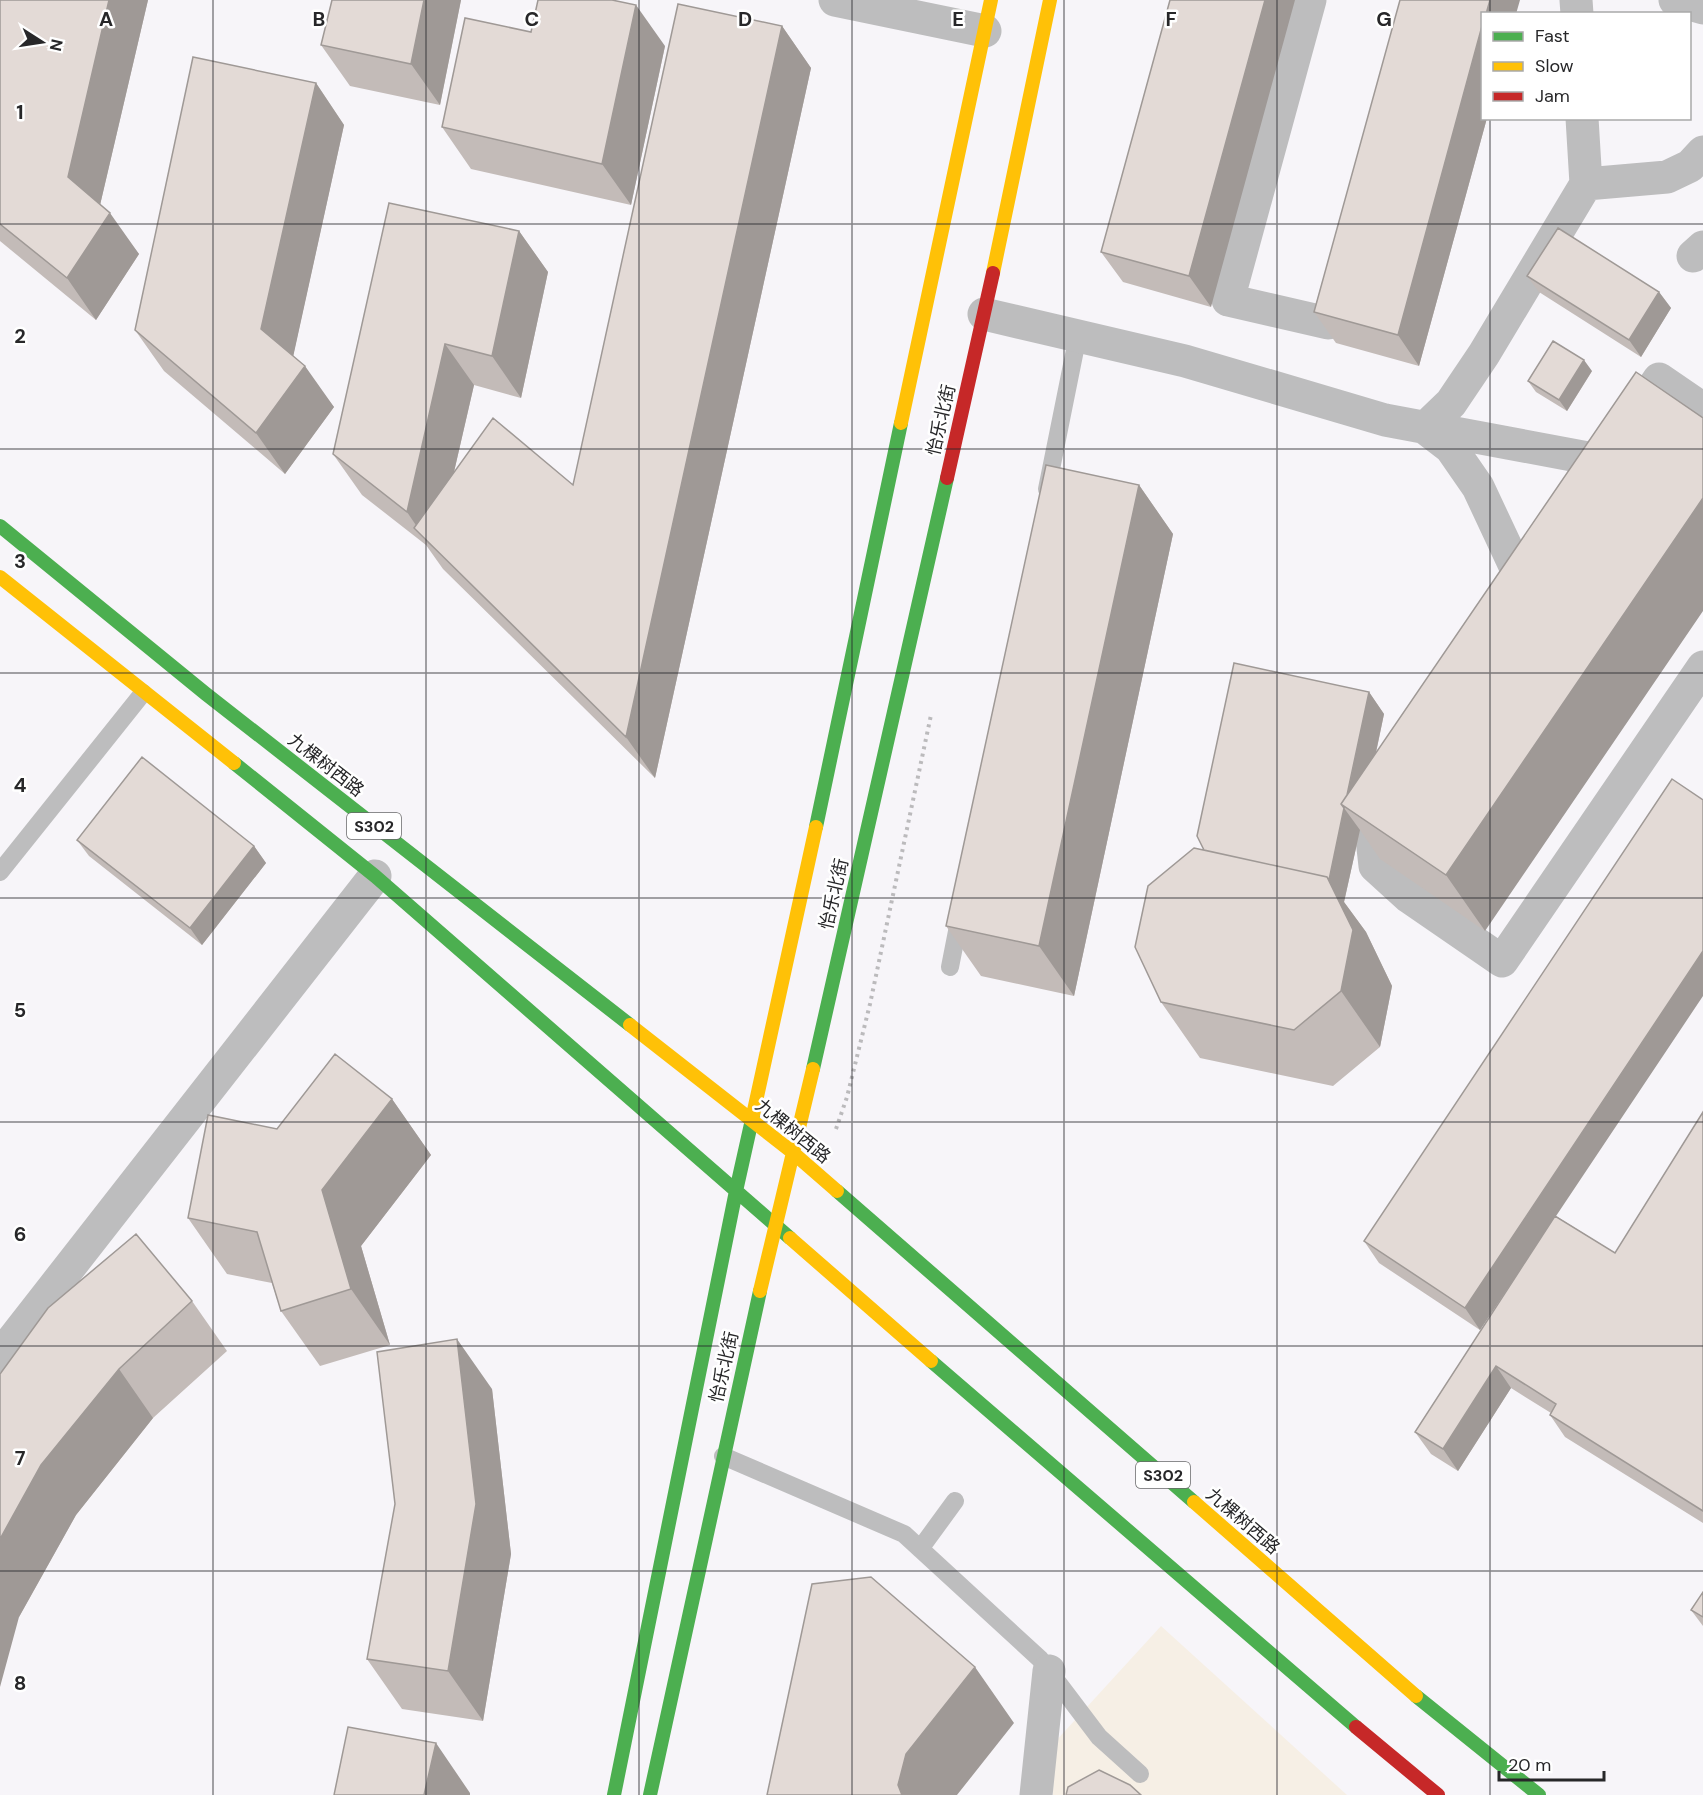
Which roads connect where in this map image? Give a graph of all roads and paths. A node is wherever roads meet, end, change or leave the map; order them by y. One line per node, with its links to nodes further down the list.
1 (835, 0): 6 (street)
2 (1050, 0): 11 (main road, 怡乐北街)
3 (1310, 0): 10 (street)
4 (1675, 0): 5 (street)
5 (1703, 8)
6 (988, 15): 30 (main road, 怡乐北街)
7 (1582, 120): 9 (street)
8 (1703, 152): 9 (street)
9 (1586, 184): 14 (street)
10 (1346, 254)
11 (984, 314): 12 (street); 31 (main road, 怡乐北街)
12 (1078, 335): 14 (street); 17 (lane)
13 (1703, 409): 15 (street)
14 (1425, 428): 15 (street); 21 (street)
15 (1604, 461): 16 (street)
16 (1585, 488)
17 (1043, 511)
18 (0, 526): 30 (main road, 九棵树西路 / S302)
19 (1540, 553): 21 (street)
20 (0, 577): 24 (main road, S302)
21 (1522, 581): 22 (street)
22 (1503, 607)
23 (1703, 668): 25 (street)
24 (143, 693): 26 (lane); 27 (main road, S302)
25 (1411, 782)
26 (0, 872)
27 (375, 876): 32 (main road, S302); 34 (street)
28 (964, 896): 29 (lane)
29 (950, 967)
30 (752, 1121): 31 (main road, 九棵树西路 / S302); 32 (main road, 怡乐北街)
31 (792, 1151): 33 (main road, 怡乐北街); 44 (main road, 九棵树西路 / S302)
32 (736, 1191): 33 (main road, S302); 40 (main road, 怡乐北街)
33 (775, 1223): 35 (main road, 怡乐北街); 43 (main road, S302)
34 (0, 1356)
35 (723, 1456): 37 (lane); 41 (main road, 怡乐北街)
36 (955, 1501): 37 (lane)
37 (920, 1549): 38 (lane)
38 (1049, 1671): 39 (lane); 42 (street)
39 (1140, 1774)
40 (614, 1795)
41 (650, 1795)
42 (1036, 1795)
43 (1438, 1795)
44 (1539, 1795)

